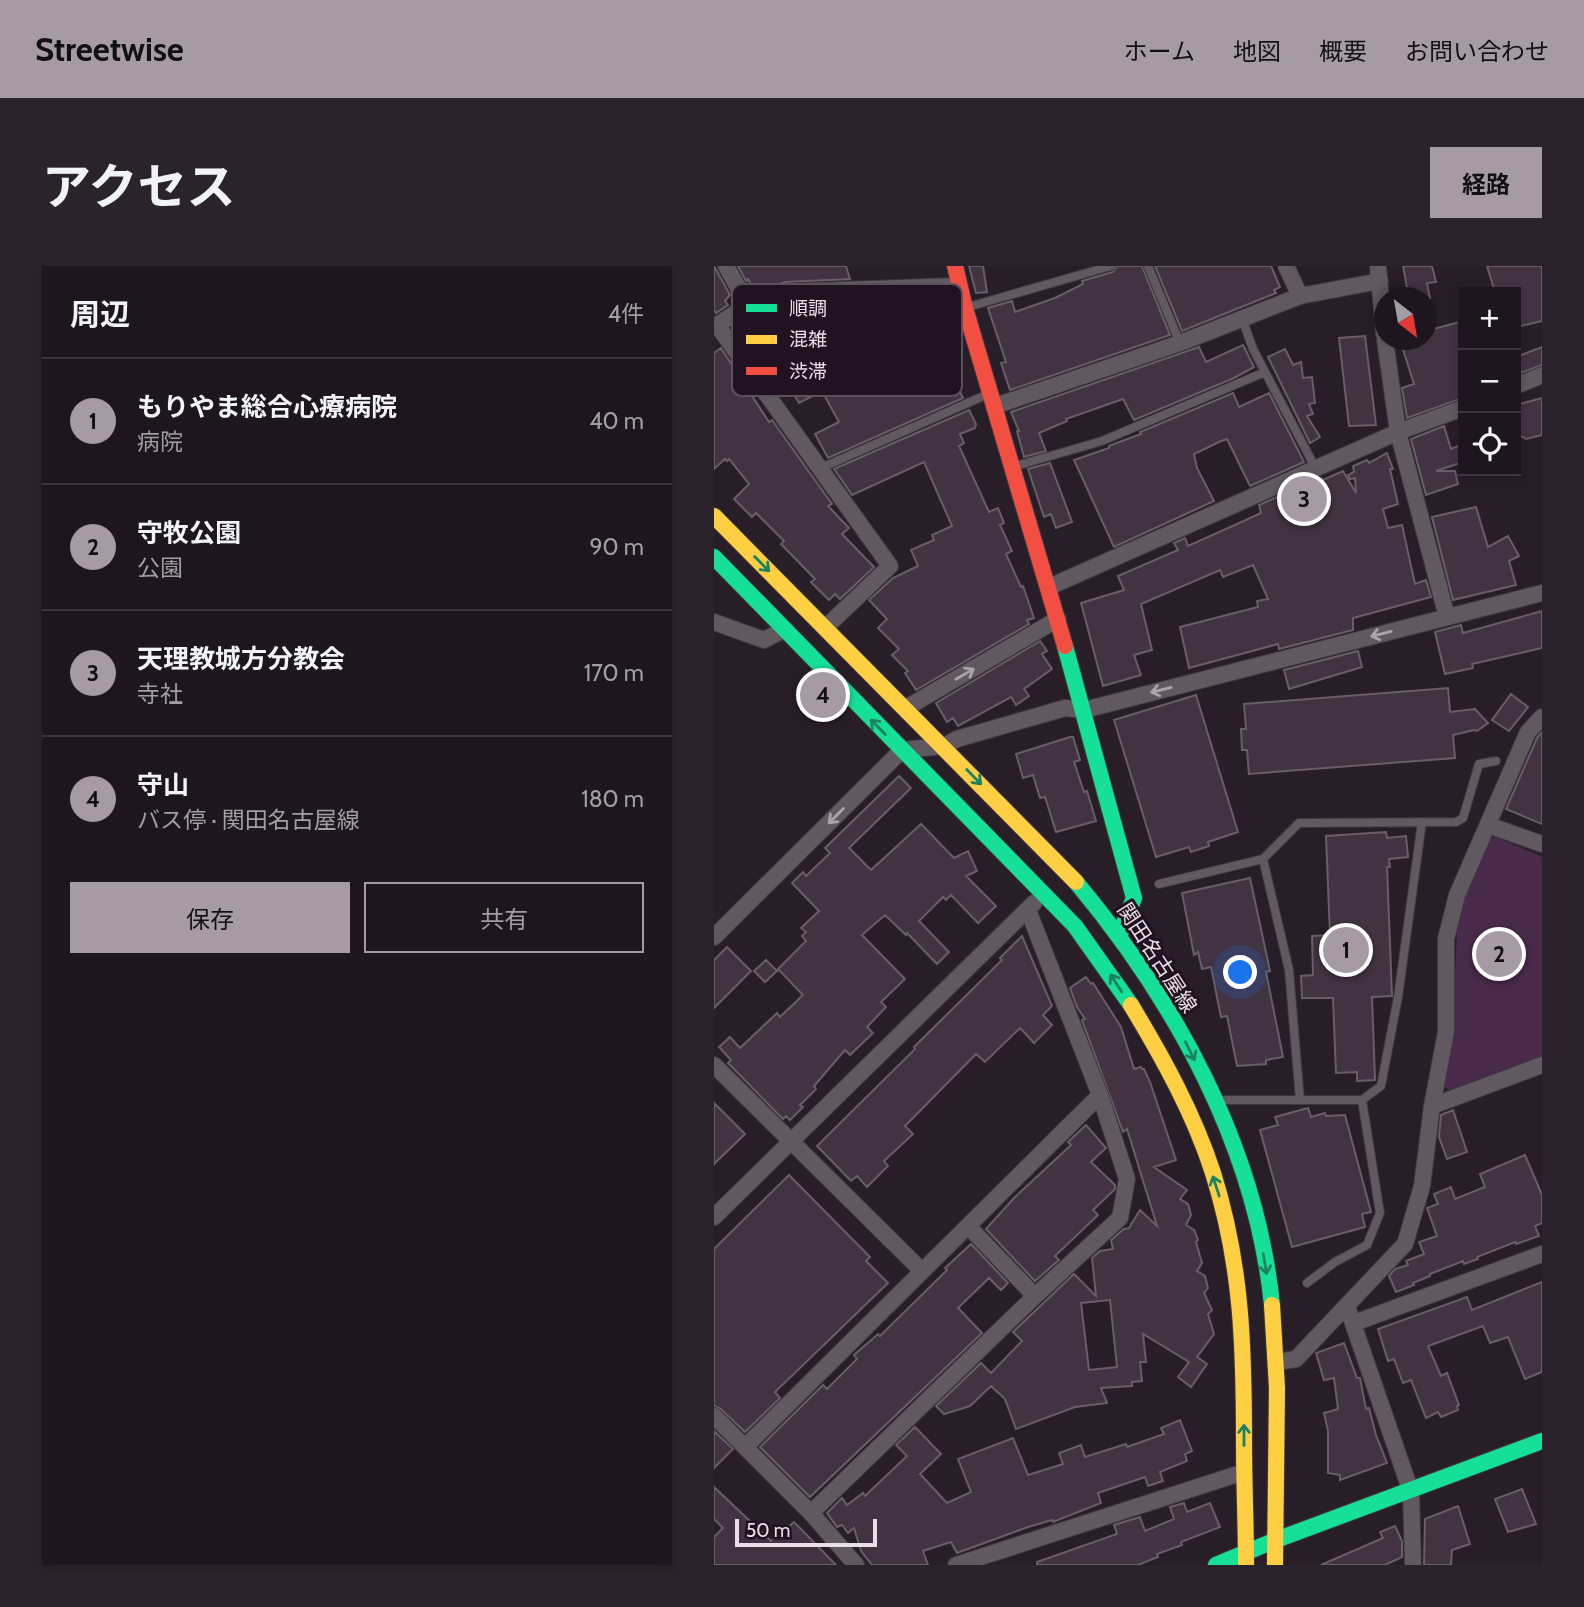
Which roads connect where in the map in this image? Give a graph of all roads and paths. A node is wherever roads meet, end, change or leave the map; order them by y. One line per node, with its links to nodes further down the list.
1 (726, 266): 8 (street)
2 (955, 266): 7 (main road)
3 (1111, 266): 12 (lane)
4 (1148, 266): 16 (lane)
5 (1286, 266): 11 (street)
6 (1379, 274): 11 (street)
7 (959, 282): 9 (lane)
8 (736, 284)
9 (901, 284)
10 (962, 295): 12 (main road)
11 (1300, 296): 14 (street)
12 (965, 308): 23 (main road)
13 (732, 315): 15 (street)
14 (1242, 319): 16 (street); 19 (lane)
15 (715, 326): 17 (street)
16 (1180, 343): 23 (street)
17 (732, 349)
18 (1386, 350): 25 (street)
19 (1265, 372): 26 (lane); 28 (lane)
20 (1542, 375): 21 (street)
21 (1521, 384)
22 (767, 396): 27 (street)
23 (993, 399): 26 (main road); 27 (lane)
24 (1458, 410): 25 (street)
25 (1398, 432): 28 (street); 33 (street)
26 (1013, 467): 31 (main road)
27 (821, 468): 36 (street)
28 (1316, 469): 31 (street)
29 (714, 516): 36 (main road, 関田名古屋線, one-way to 36)
30 (714, 557): 37 (main road)
31 (1049, 587): 34 (main road)
32 (1542, 593): 33 (street)
33 (1447, 617): 39 (street, one-way to 39)
34 (1058, 618): 38 (street, one-way to 34); 39 (main road)
35 (714, 622): 37 (street)
36 (826, 627): 38 (main road, 関田名古屋線)
37 (783, 630): 42 (main road, one-way to 37)
38 (906, 709): 41 (main road, 関田名古屋線)
39 (1084, 710): 41 (street); 51 (main road)
40 (1542, 717): 45 (street)
41 (944, 746): 42 (street); 51 (main road, 関田名古屋線, one-way to 51)
42 (901, 750): 49 (main road); 52 (street, one-way to 52)
43 (1496, 761): 44 (lane)
44 (1422, 822): 47 (lane); 58 (lane)
45 (1488, 825): 46 (street); 59 (street)
46 (1542, 844)
47 (1263, 859): 48 (lane); 57 (lane)
48 (1160, 884)
49 (1043, 894): 50 (street); 73 (main road, one-way to 49)
50 (1028, 909): 55 (street); 60 (street)
51 (1120, 934): 69 (main road, 関田名古屋線, one-way to 69)
52 (714, 937)
53 (714, 1065): 60 (street)
54 (1542, 1065): 59 (street)
55 (1100, 1095): 62 (street); 66 (street)
56 (1223, 1100): 57 (lane)
57 (1300, 1100): 58 (lane)
58 (1362, 1100): 65 (lane)
59 (1432, 1106): 67 (street)
60 (791, 1141): 61 (street); 64 (street)
61 (714, 1217)
62 (968, 1226): 64 (street); 66 (street)
63 (1542, 1254): 68 (street)
64 (921, 1270): 72 (street)
65 (1307, 1283)
66 (1035, 1296): 75 (street)
67 (1347, 1306): 68 (street); 69 (street)
68 (1354, 1323): 74 (street)
69 (1277, 1362): 76 (main road, 関田名古屋線)
70 (714, 1416): 72 (street)
71 (1542, 1441): 74 (main road)
72 (746, 1446): 75 (street)
73 (1244, 1472): 77 (main road); 79 (street)
74 (1410, 1492): 76 (main road); 82 (street)
75 (811, 1514): 78 (street)
76 (1276, 1540): 77 (main road); 81 (main road, 関田名古屋線)
77 (1246, 1559): 80 (main road)
78 (856, 1565)
79 (956, 1565)
80 (1216, 1565)
81 (1275, 1565)
82 (1413, 1565)

